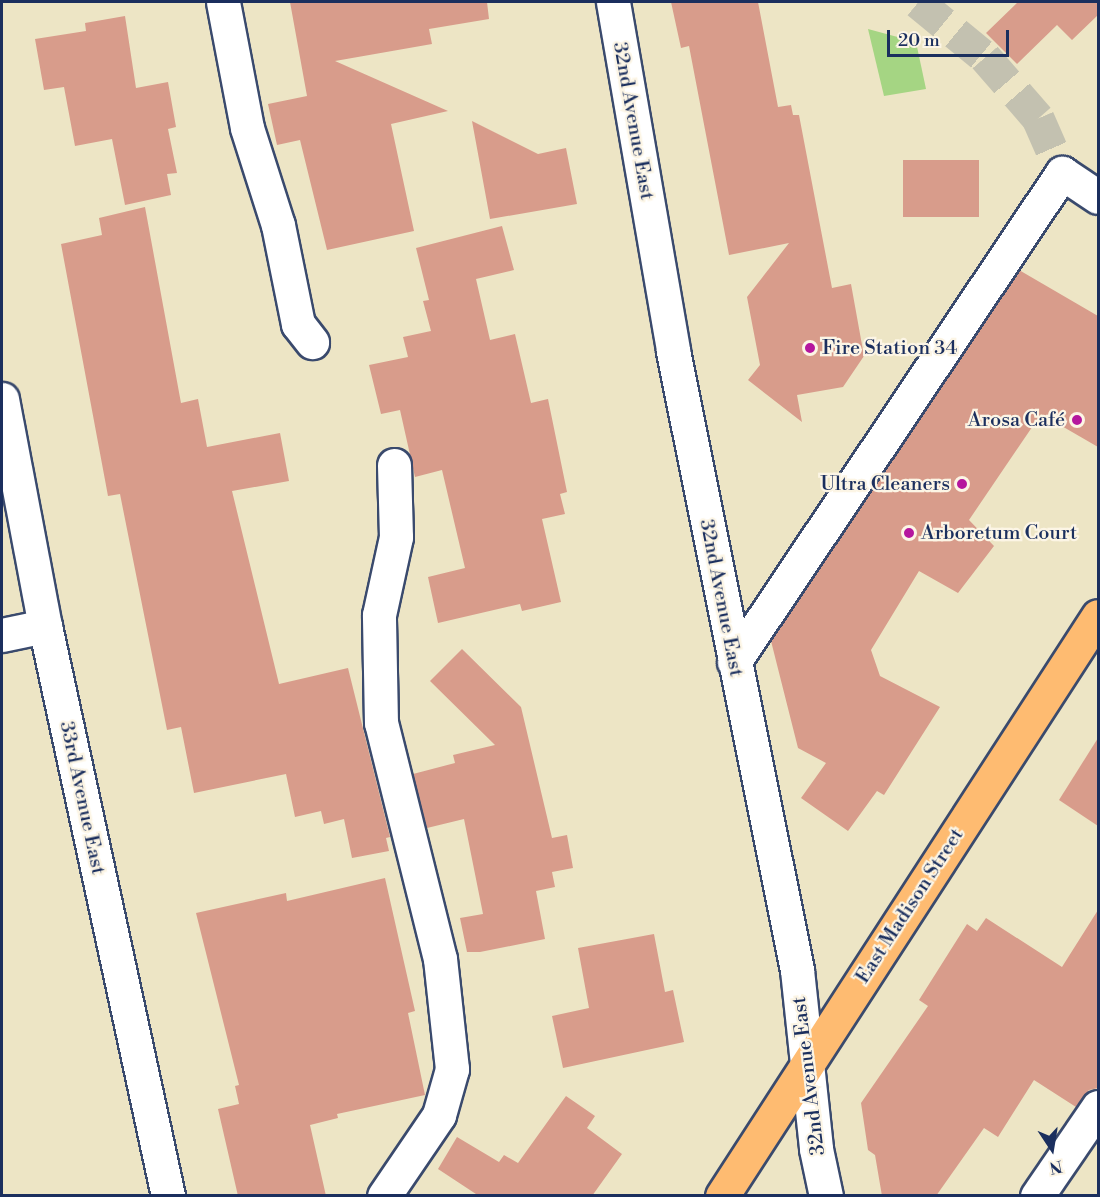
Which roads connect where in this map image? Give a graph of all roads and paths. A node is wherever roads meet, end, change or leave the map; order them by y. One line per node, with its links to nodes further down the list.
1 (223, 2): 4 (street)
2 (613, 2): 10 (street, 32nd Avenue East)
3 (1098, 197): 10 (street)
4 (312, 342)
5 (2, 399): 8 (street, 33rd Avenue East)
6 (394, 465): 14 (street)
7 (1098, 616): 11 (main road, East Madison Street)
8 (45, 626): 9 (street); 13 (street, 33rd Avenue East)
9 (2, 635)
10 (734, 662): 11 (street, 32nd Avenue East)
11 (807, 1064): 15 (main road, East Madison Street); 16 (street, 32nd Avenue East)
12 (1098, 1107): 17 (street)
13 (168, 1196)
14 (384, 1196)
15 (722, 1196)
16 (826, 1196)
17 (1037, 1196)

